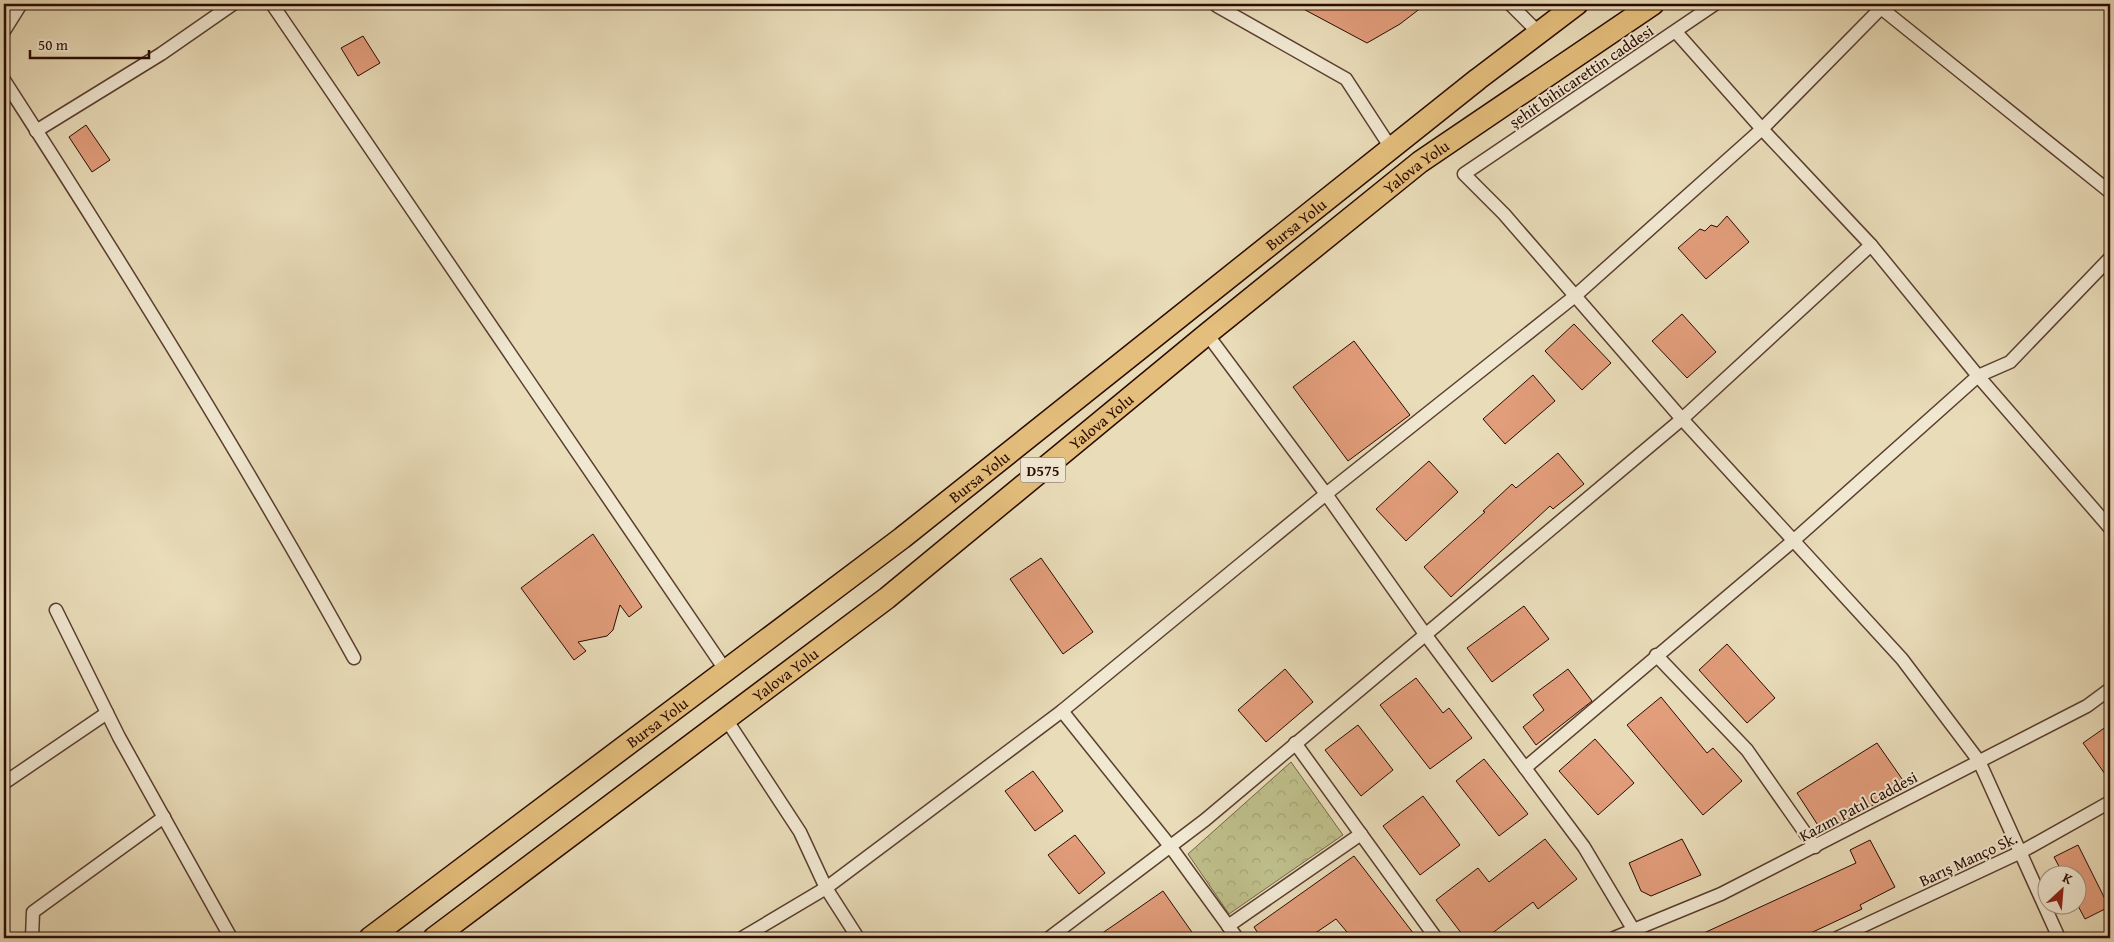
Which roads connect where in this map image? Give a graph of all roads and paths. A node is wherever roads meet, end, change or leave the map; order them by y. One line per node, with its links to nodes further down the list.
1 (233, 4): 15 (street)
2 (272, 4): 31 (street)
3 (1218, 4): 16 (street)
4 (1510, 4): 11 (street)
5 (1578, 4): 11 (highway, Bursa Yolu / D575)
6 (1653, 4): 21 (highway, Yalova Yolu / D575)
7 (1715, 4): 12 (street, şehit bihicarettin caddesi)
8 (20, 5): 10 (street)
9 (1883, 6): 14 (street); 17 (street)
10 (4, 31)
11 (1539, 32): 16 (highway, Bursa Yolu / D575)
12 (1676, 32): 14 (street); 20 (street, şehit bihicarettin caddesi)
13 (4, 80): 15 (street)
14 (1762, 129): 18 (street); 20 (street)
15 (36, 131): 30 (street)
16 (1391, 148): 31 (highway, Bursa Yolu / D575)
17 (2110, 192)
18 (1871, 245): 22 (street); 23 (street)
19 (2110, 258): 22 (street)
20 (1575, 296): 23 (street); 24 (street)
21 (1207, 334): 24 (street); 35 (highway, Yalova Yolu / D575)
22 (1978, 376): 25 (street); 26 (street)
23 (1682, 419): 26 (street); 28 (street)
24 (1326, 494): 28 (street); 33 (street)
25 (2110, 528)
26 (1793, 541): 29 (street); 37 (street)
27 (56, 610): 34 (street)
28 (1425, 634): 36 (street); 38 (street)
29 (1656, 655): 38 (street); 44 (street)
30 (354, 658)
31 (726, 671): 51 (highway, Bursa Yolu / D575)
32 (2110, 689): 37 (street, Kazım Patıl Caddesi)
33 (1062, 711): 43 (street); 46 (street)
34 (107, 713): 39 (street); 41 (street)
35 (726, 719): 46 (street); 52 (highway, Yalova Yolu / D575)
36 (1295, 743): 42 (street); 43 (street)
37 (1979, 760): 44 (street, Kazım Patıl Caddesi); 45 (street)
38 (1525, 768): 48 (street)
39 (4, 783)
40 (2110, 802): 45 (street, Barış Manço Sk.)
41 (164, 817): 49 (street); 50 (street)
42 (1361, 834): 47 (street); 57 (street)
43 (1170, 846): 47 (street); 55 (street)
44 (1815, 847): 48 (street, Kazım Patıl Caddesi)
45 (2021, 852): 59 (street, Barış Manço Sk.); 60 (street)
46 (826, 888): 53 (street); 54 (street)
47 (1228, 926): 56 (street)
48 (1633, 929): 58 (street, Kazım Patıl Caddesi)
49 (32, 938)
50 (231, 938)
51 (370, 938)
52 (434, 938)
53 (742, 938)
54 (858, 938)
55 (1049, 938)
56 (1237, 938)
57 (1436, 938)
58 (1614, 938)
59 (1838, 938)
60 (2059, 938)

